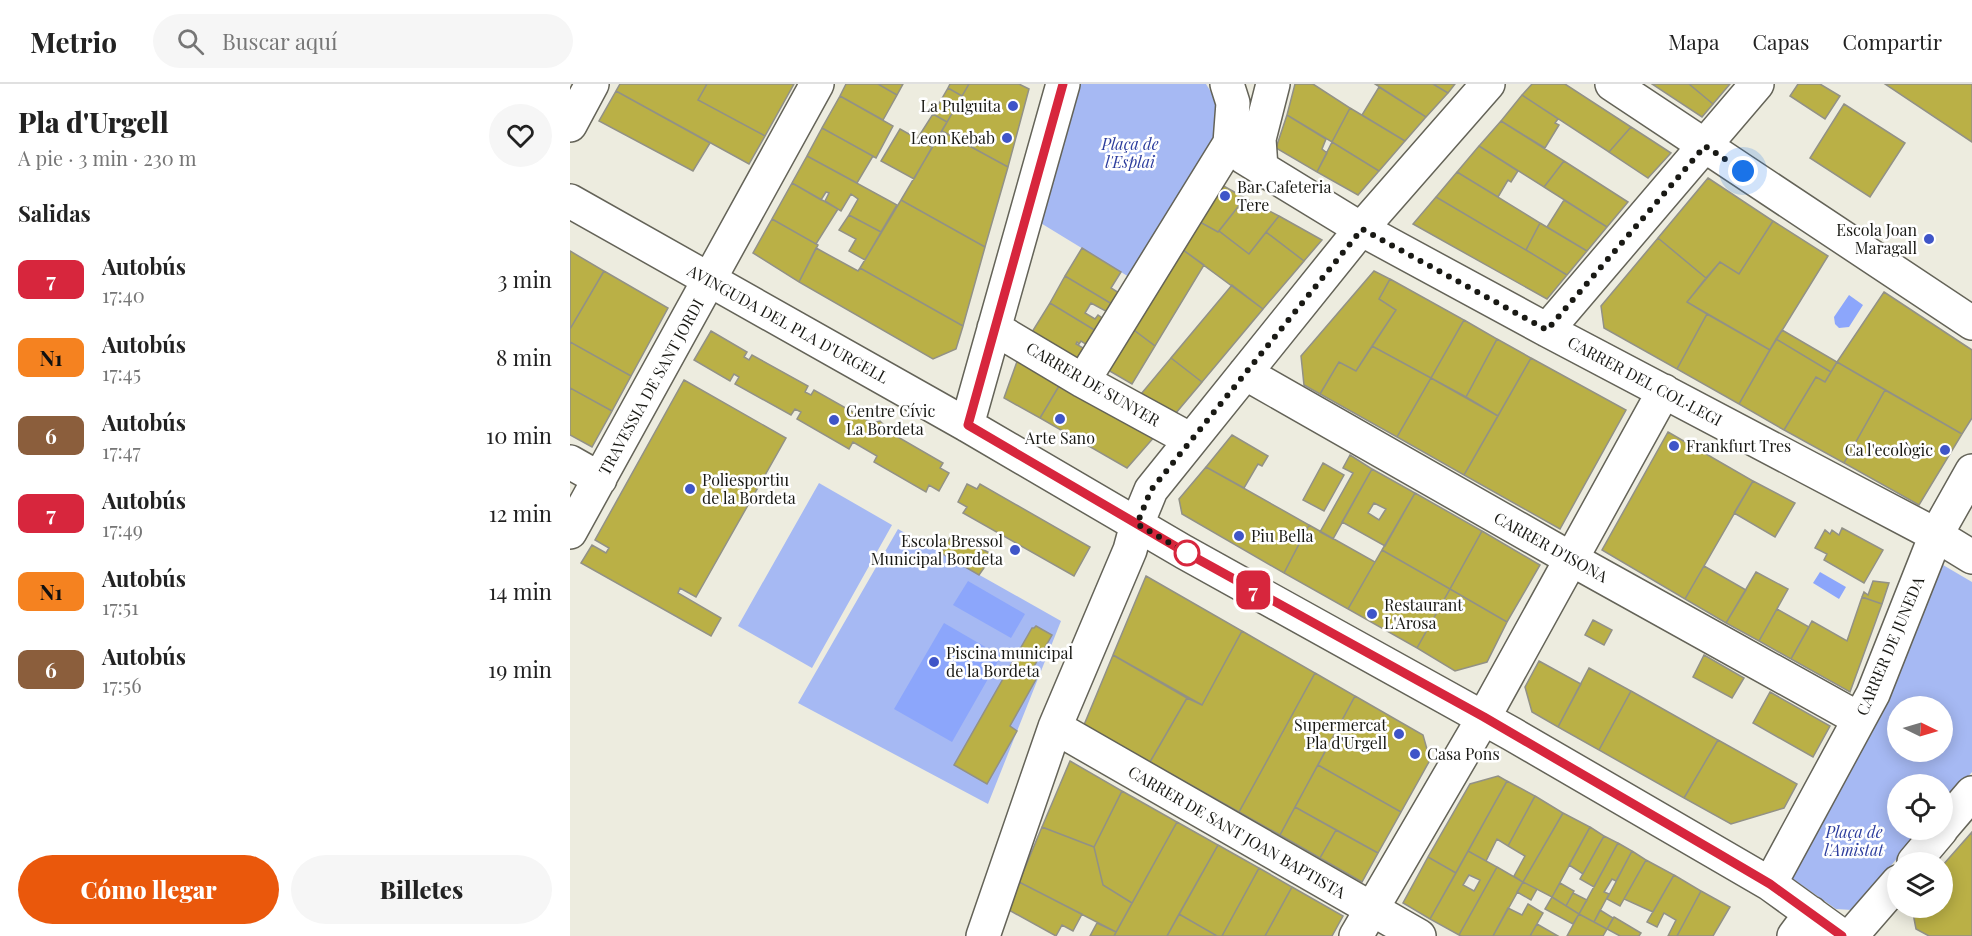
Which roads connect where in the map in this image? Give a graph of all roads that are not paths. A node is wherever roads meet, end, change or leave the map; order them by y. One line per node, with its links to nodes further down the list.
1 (592, 84): 9 (street)
2 (817, 84): 15 (street, TRAVESSIA DE SANT JORDI)
3 (1063, 84): 17 (street)
4 (1227, 84): 10 (street)
5 (1273, 84): 12 (street)
6 (1488, 84): 14 (street)
7 (1612, 84): 11 (street)
8 (1757, 84): 11 (street)
9 (570, 125)
10 (1230, 143): 12 (street, CARRER DEL COL·LEGI); 20 (street)
11 (1705, 146): 16 (street); 18 (street)
12 (1261, 168): 14 (street, CARRER DEL COL·LEGI)
13 (570, 201): 15 (street, AVINGUDA DEL PLA D'URGELL)
14 (1362, 229): 18 (street, CARRER DEL COL·LEGI); 19 (street)
15 (710, 281): 22 (street, AVINGUDA DEL PLA D'URGELL); 26 (street, TRAVESSIA DE SANT JORDI)
16 (1972, 323)
17 (994, 328): 20 (street, CARRER DE SUNYER); 22 (street)
18 (1547, 330): 21 (street, CARRER DEL COL·LEGI)
19 (1245, 373): 23 (street); 31 (street, CARRER D'ISONA)
20 (1083, 381): 23 (street, CARRER DE SUNYER)
21 (1664, 391): 29 (street, CARRER DEL COL·LEGI); 31 (street)
22 (968, 425): 27 (street, AVINGUDA DEL PLA D'URGELL)
23 (1191, 440): 27 (street)
24 (570, 462): 26 (street)
25 (1972, 471): 29 (street, CARRER DE JUNEDA)
26 (600, 478): 28 (street, TRAVESSIA DE SANT JORDI)
27 (1137, 524): 32 (street, AVINGUDA DEL PLA D'URGELL); 34 (street)
28 (570, 532)
29 (1936, 535): 30 (street, CARRER DEL COL·LEGI); 33 (street, CARRER DE JUNEDA)
30 (1972, 557)
31 (1573, 560): 32 (street); 33 (street, CARRER D'ISONA)
32 (1484, 717): 39 (street, AVINGUDA DEL PLA D'URGELL); 41 (street)
33 (1859, 718): 39 (street, CARRER DE JUNEDA)
34 (1055, 727): 41 (street, CARRER DE SANT JOAN BAPTISTA); 43 (street)
35 (1972, 793): 36 (street)
36 (1953, 816)
37 (1933, 840): 38 (street)
38 (1922, 852)
39 (1770, 884): 42 (street)
40 (1887, 895): 46 (street)
41 (1364, 923): 44 (street, CARRER DE SANT JOAN BAPTISTA)
42 (1802, 925): 45 (street)
43 (989, 933)
44 (1419, 936)
45 (1842, 936)
46 (1851, 936)

